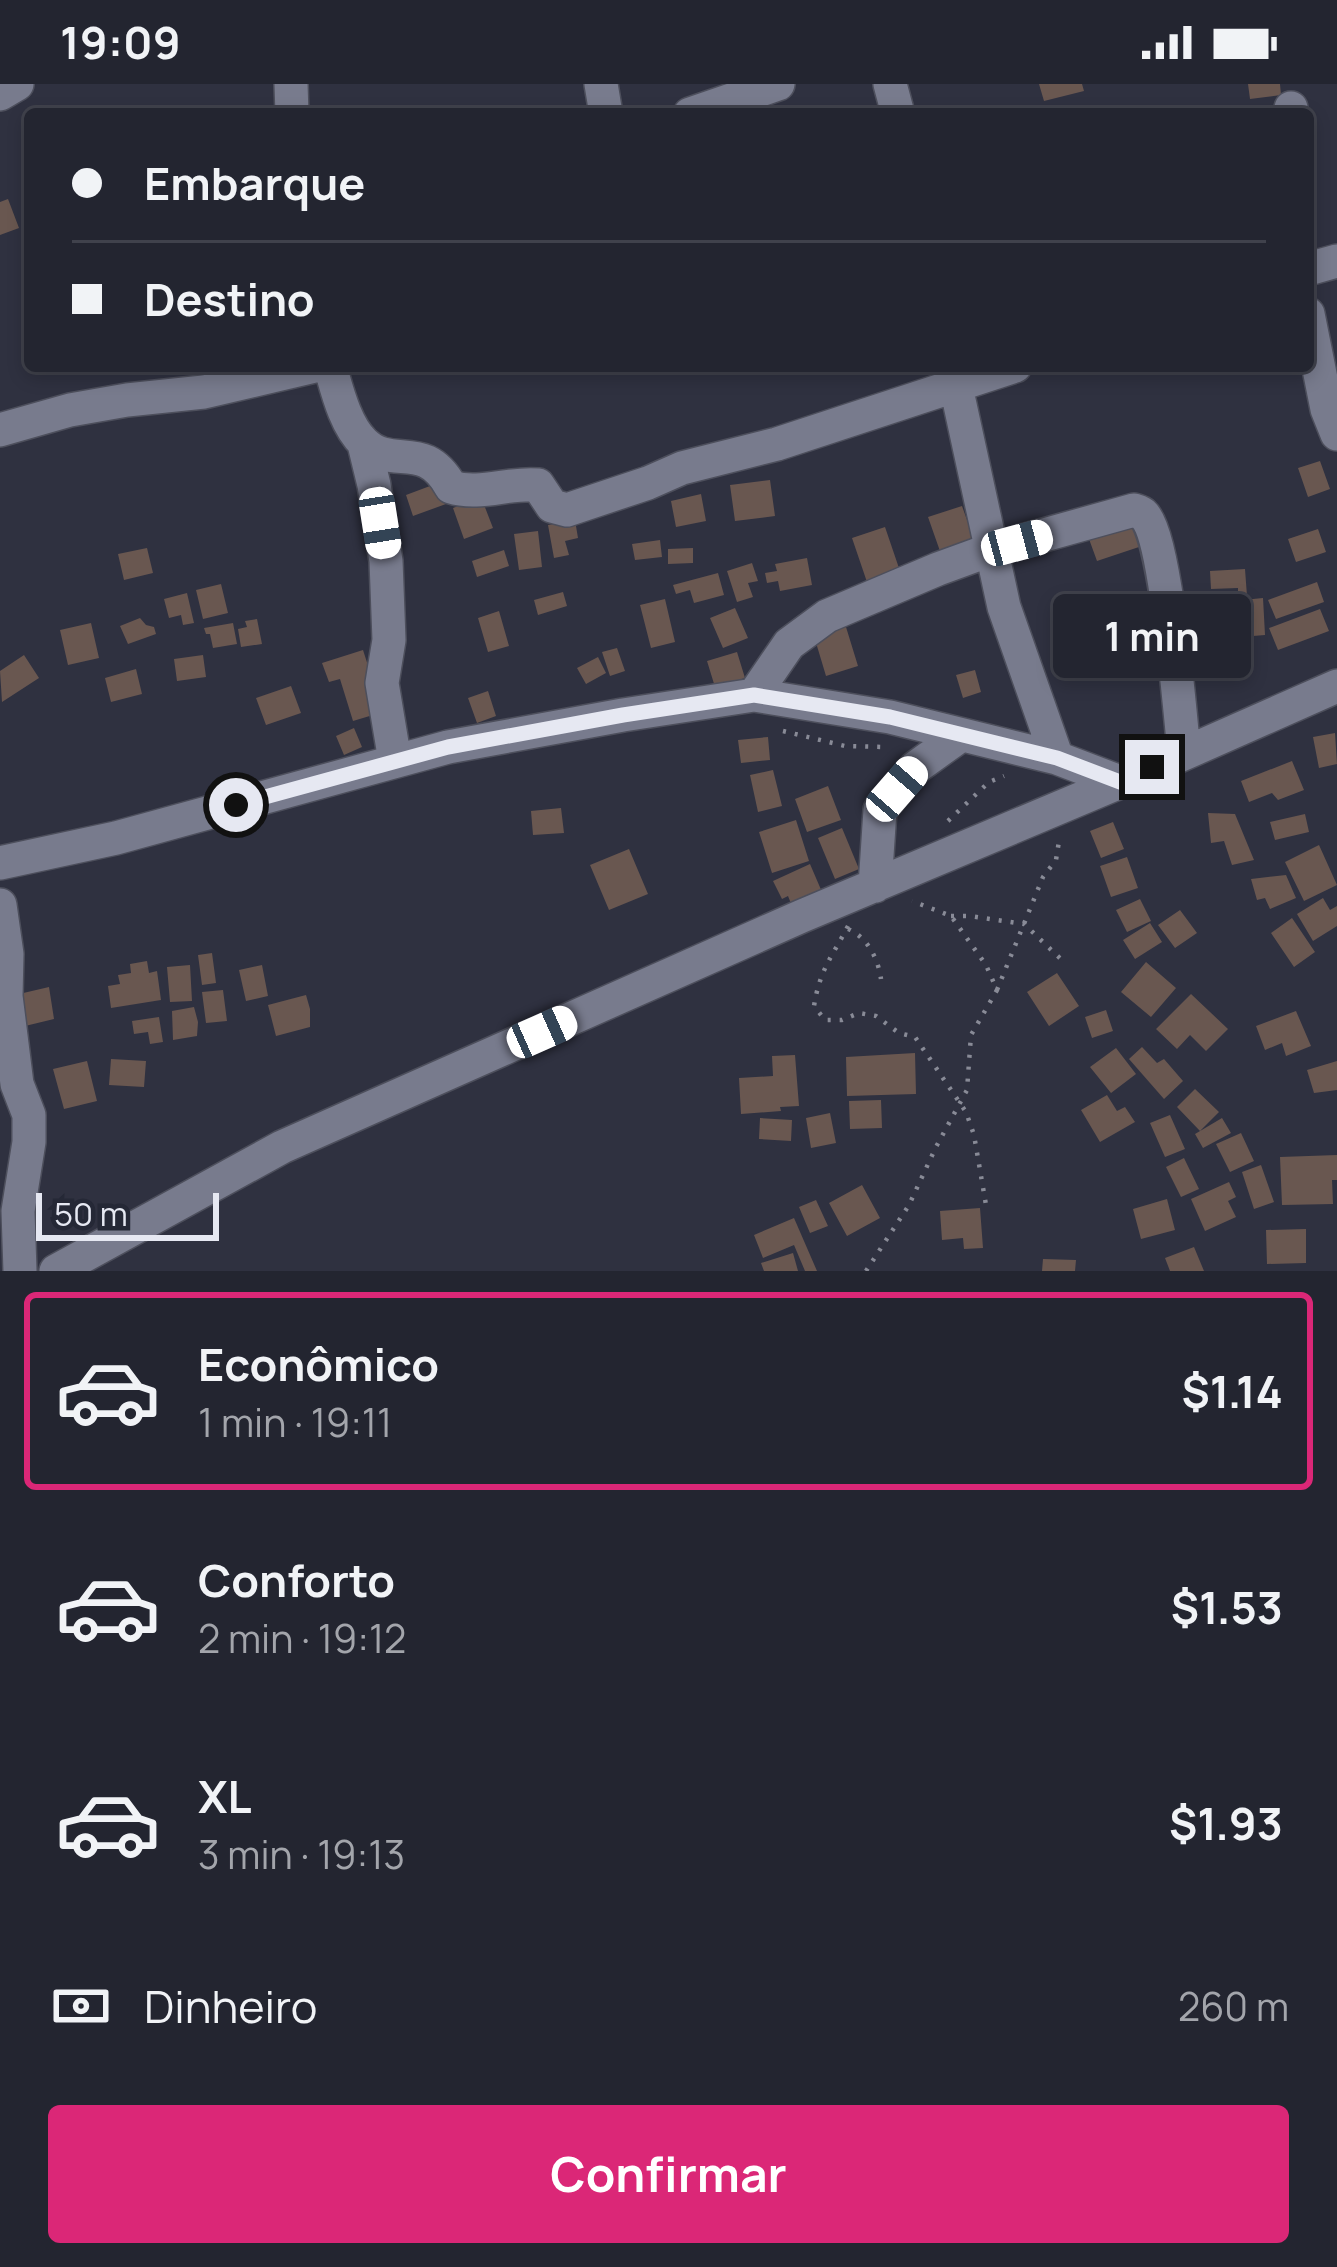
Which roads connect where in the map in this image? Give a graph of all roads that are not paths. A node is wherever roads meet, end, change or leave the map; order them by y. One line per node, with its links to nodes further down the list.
1 (17, 84): 3 (street)
2 (778, 84): 4 (street)
3 (0, 94)
4 (708, 108)
5 (1314, 344): 10 (street)
6 (289, 372): 9 (street)
7 (332, 372): 11 (street)
8 (954, 375): 11 (street); 12 (street)
9 (0, 430)
10 (1337, 434)
11 (364, 444): 18 (street)
12 (990, 550): 14 (street); 16 (street); 17 (street)
13 (1337, 686): 16 (street)
14 (754, 695): 15 (street); 18 (street)
15 (961, 735): 17 (street); 21 (street)
16 (1184, 752): 19 (street)
17 (1057, 758): 19 (street)
18 (395, 761): 20 (street)
19 (1120, 782): 21 (street)
20 (0, 863)
21 (857, 904): 24 (street)
22 (0, 905): 23 (street)
23 (20, 1271)
24 (56, 1271)

